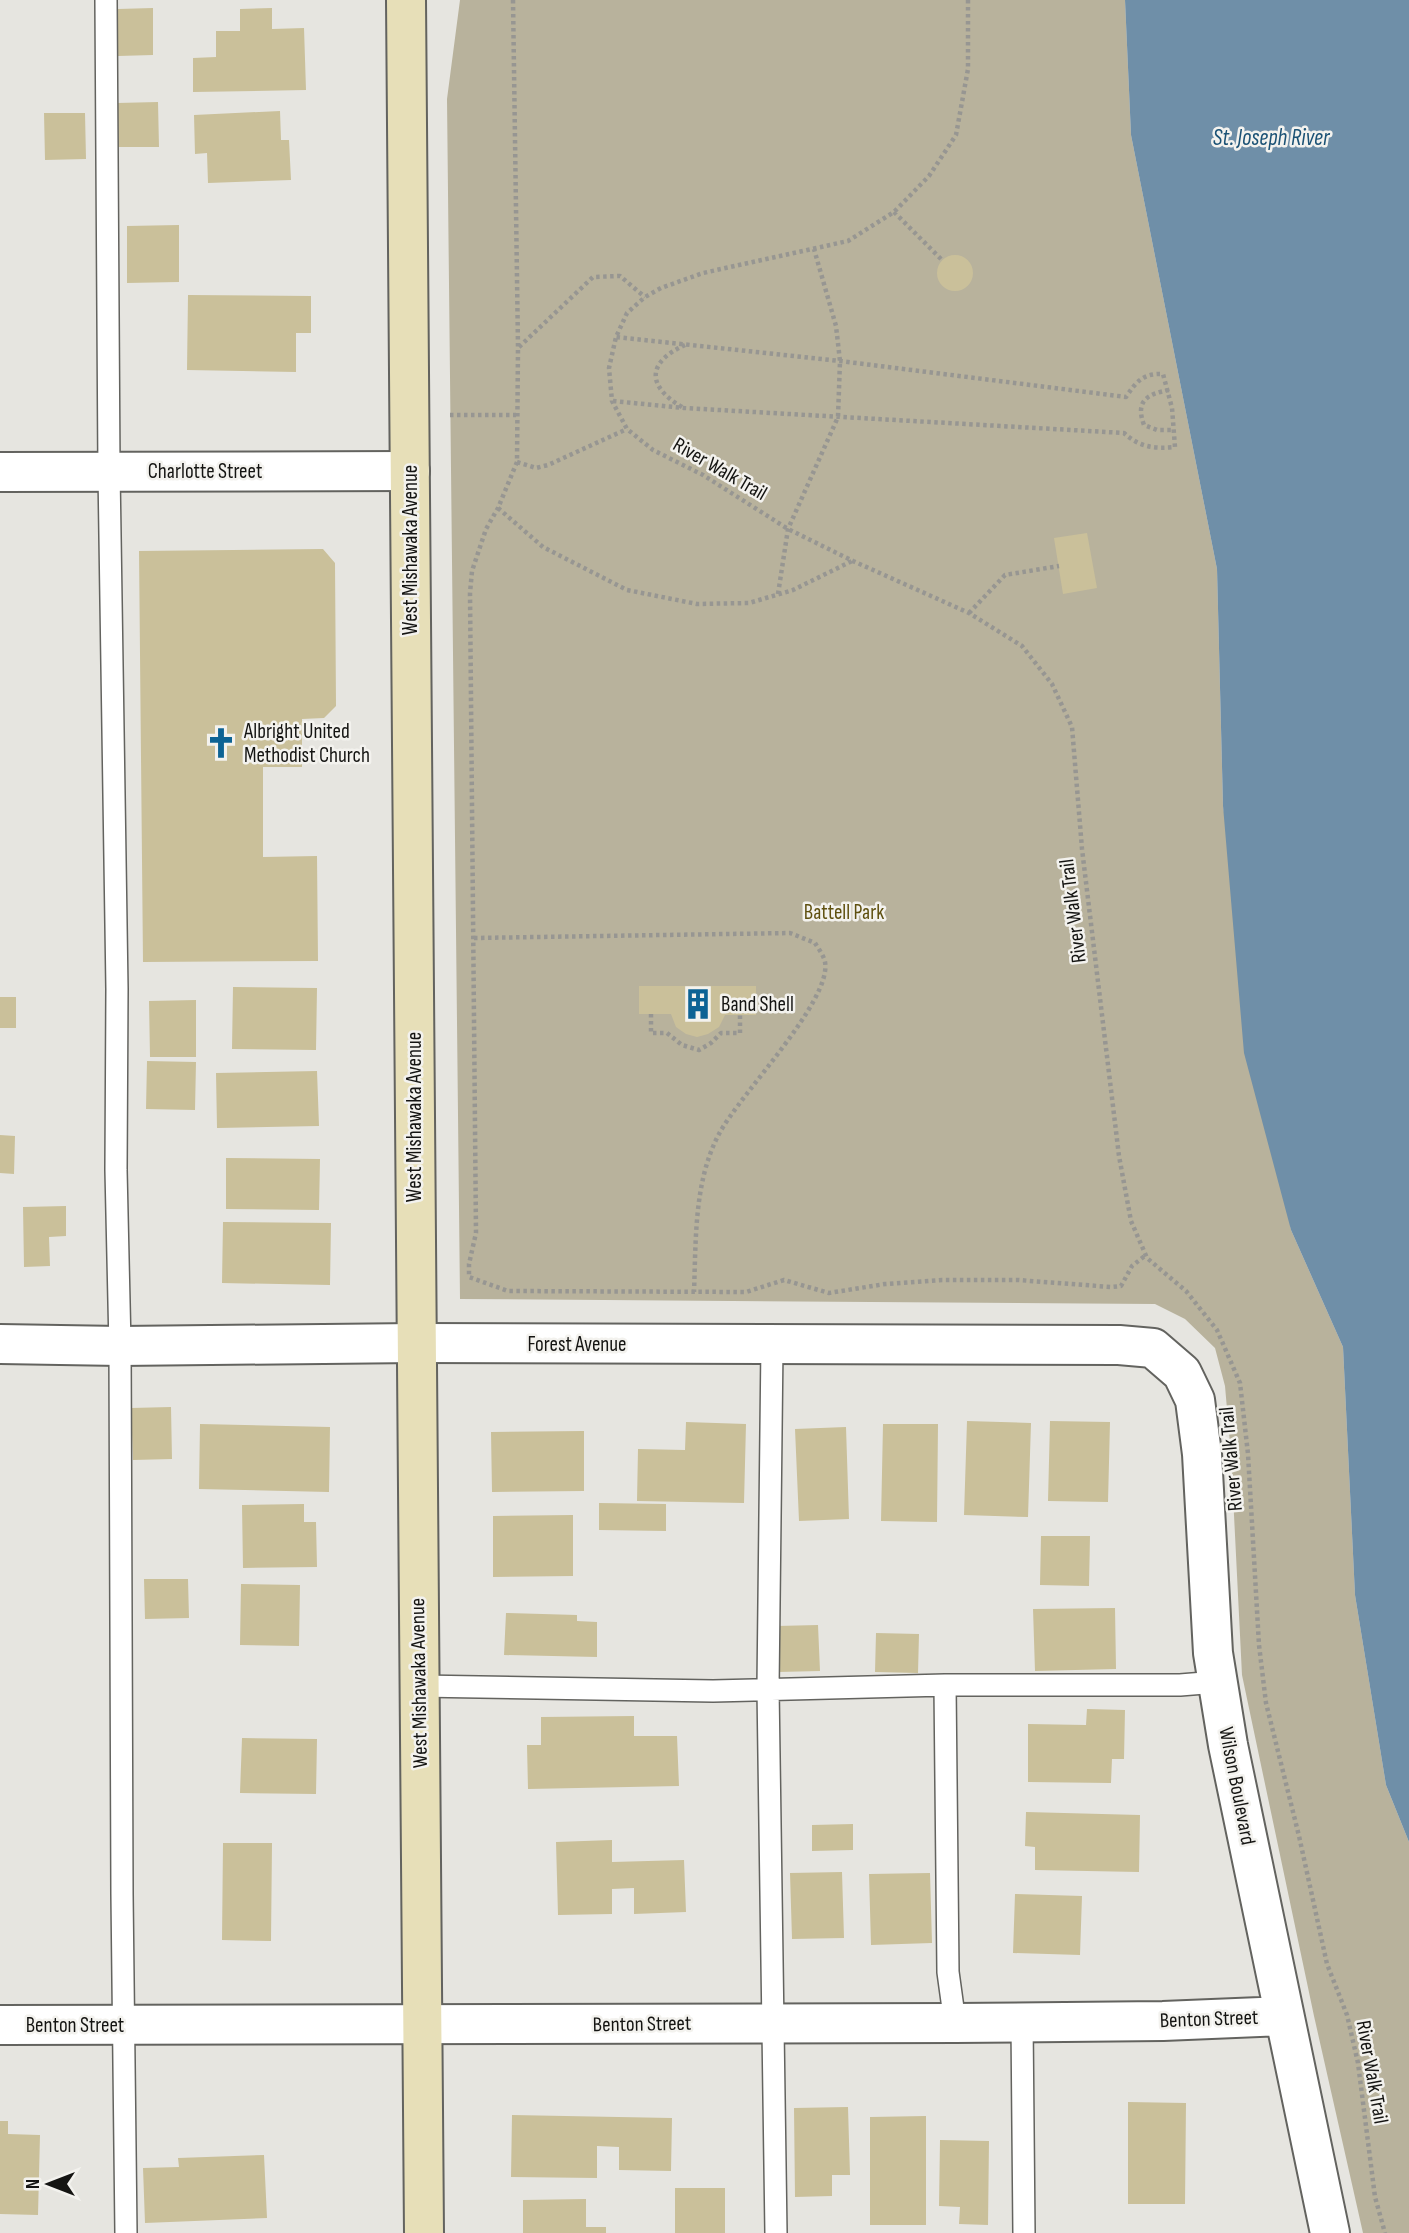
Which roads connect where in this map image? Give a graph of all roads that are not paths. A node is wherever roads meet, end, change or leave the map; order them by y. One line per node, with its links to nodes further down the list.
1 (106, 0): 3 (lane)
2 (406, 0): 4 (main road, West Mishawaka Avenue)
3 (109, 471): 4 (street, Charlotte Street); 5 (street, Charlotte Street); 9 (lane)
4 (410, 471): 6 (main road, West Mishawaka Avenue)
5 (0, 472)
6 (416, 1343): 8 (street, Forest Avenue); 9 (street, Forest Avenue); 13 (main road, West Mishawaka Avenue)
7 (0, 1344): 9 (street, Forest Avenue)
8 (772, 1345): 10 (street, Forest Avenue); 14 (lane)
9 (120, 1346): 19 (lane)
10 (1153, 1348): 11 (street, Wilson Boulevard)
11 (1217, 1682): 12 (lane); 15 (street, Wilson Boulevard)
12 (945, 1685): 14 (lane); 18 (lane)
13 (419, 1686): 14 (lane); 21 (main road, West Mishawaka Avenue)
14 (768, 1688): 17 (lane)
15 (1284, 2016): 16 (street, Benton Street); 26 (street, Wilson Boulevard)
16 (1022, 2022): 18 (street, Benton Street); 25 (lane)
17 (772, 2023): 18 (street, Benton Street); 21 (street, Benton Street); 24 (lane)
18 (954, 2023)
19 (124, 2024): 20 (street, Benton Street); 21 (street, Benton Street); 22 (lane)
20 (0, 2025)
21 (422, 2026): 23 (main road, West Mishawaka Avenue)
22 (126, 2233)
23 (424, 2233)
24 (776, 2233)
25 (1024, 2233)
26 (1330, 2233)

